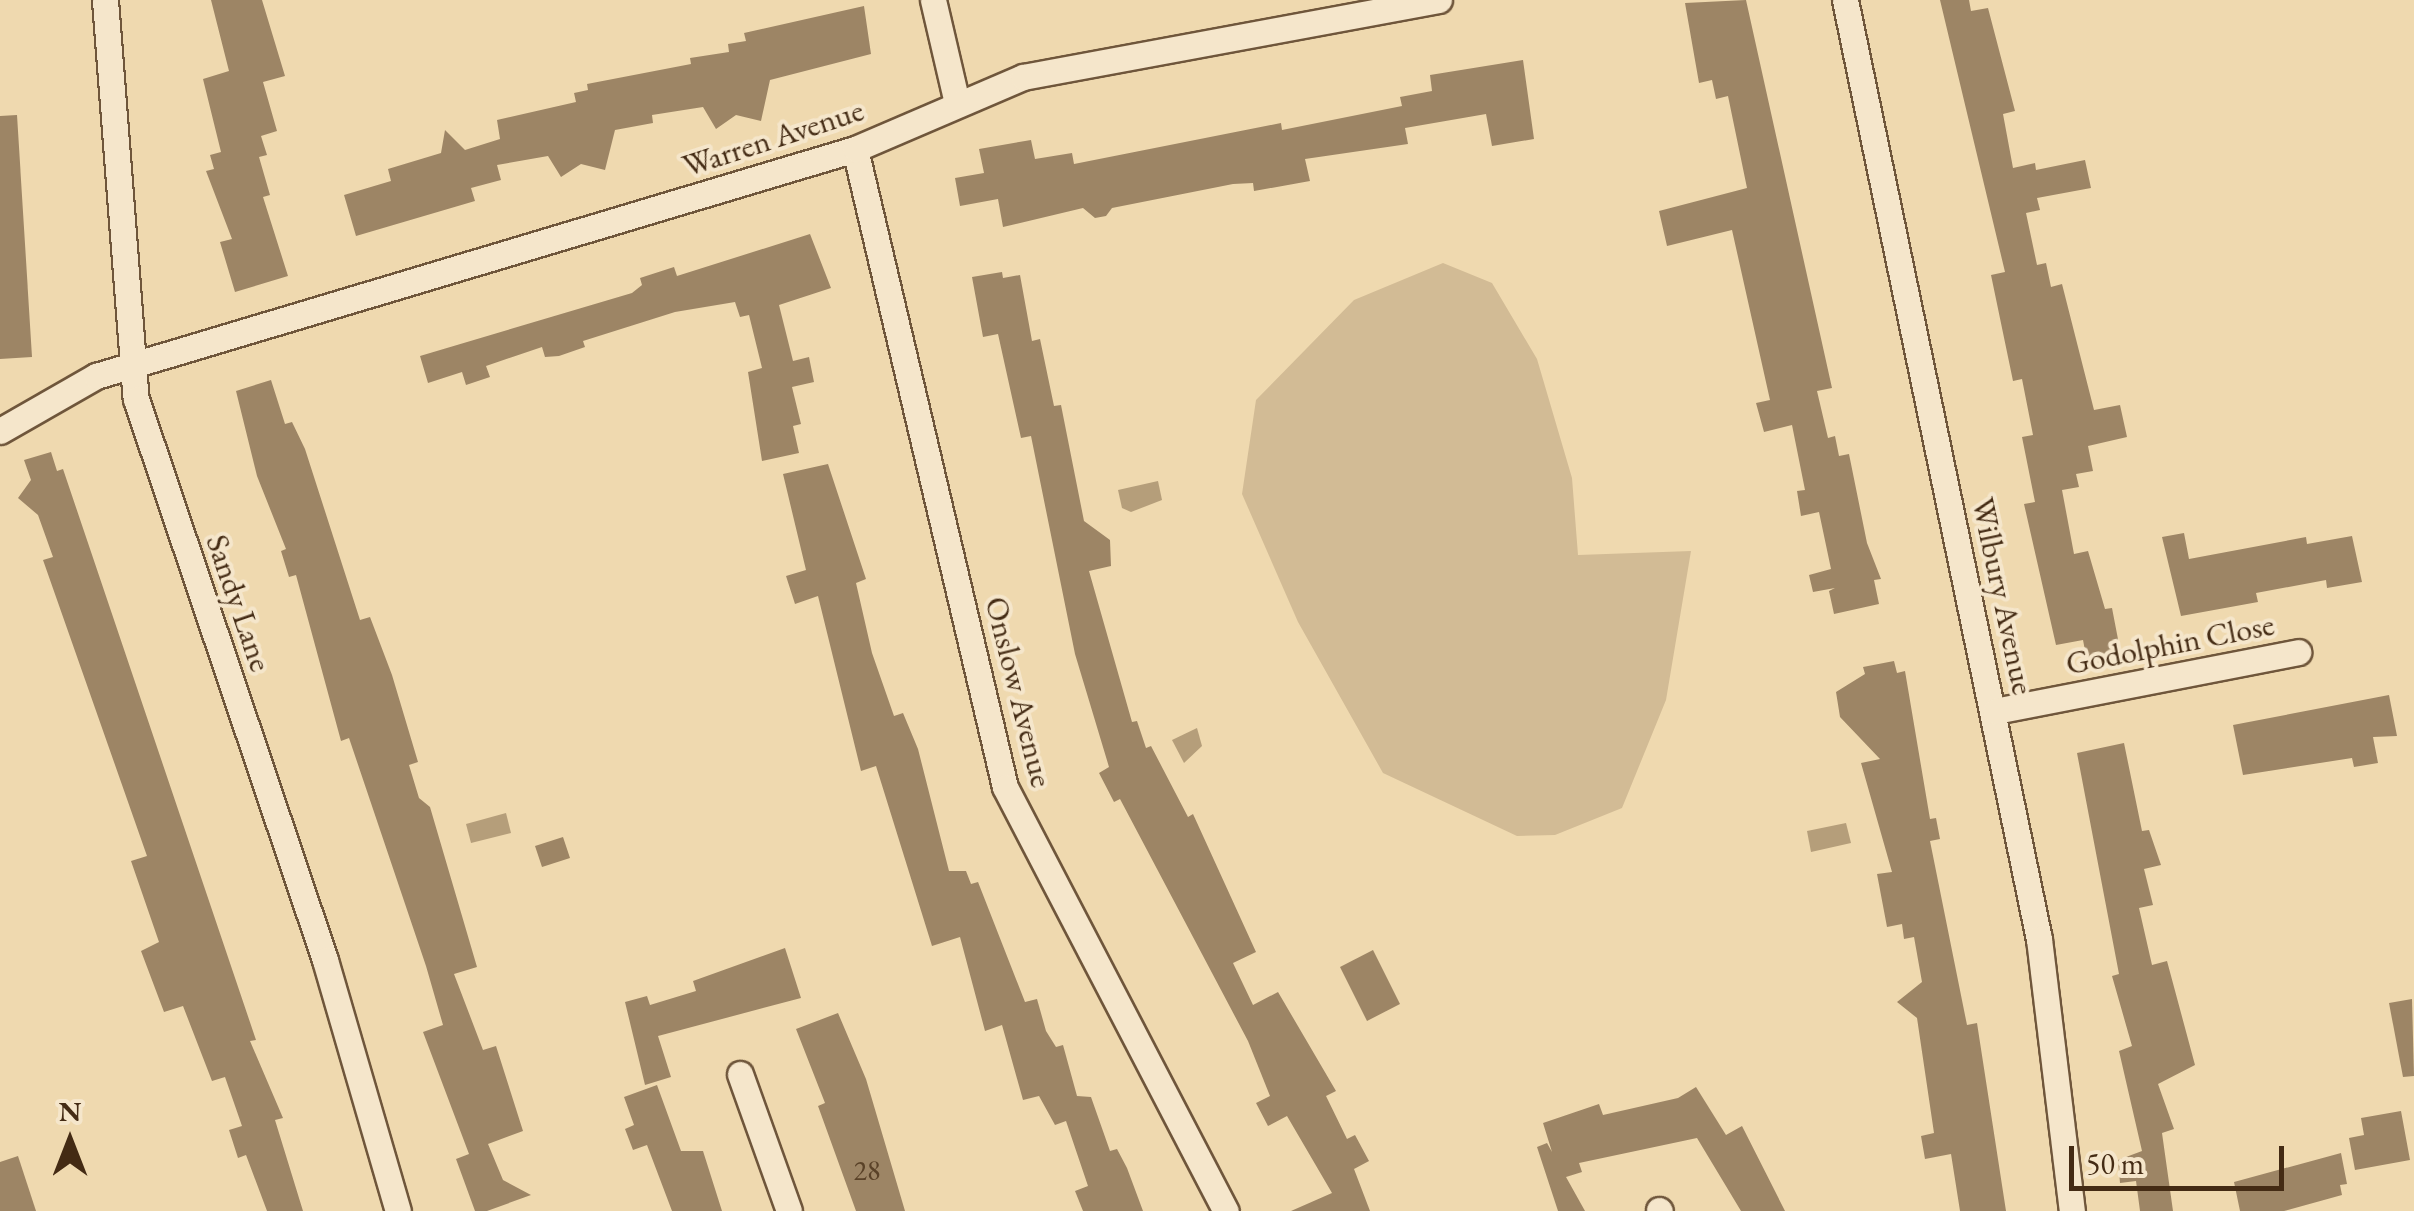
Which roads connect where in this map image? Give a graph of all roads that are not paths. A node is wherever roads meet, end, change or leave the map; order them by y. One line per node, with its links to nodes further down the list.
1 (105, 0): 7 (street, Sandy Lane)
2 (932, 0): 5 (street)
3 (1439, 0): 5 (street, Warren Avenue)
4 (1845, 0): 10 (street, Wilbury Avenue)
5 (957, 103): 6 (street, Warren Avenue)
6 (856, 150): 7 (street, Warren Avenue); 14 (street, Onslow Avenue)
7 (133, 368): 8 (street, Warren Avenue); 12 (street, Sandy Lane)
8 (0, 431)
9 (2298, 652): 10 (street, Godolphin Close)
10 (1995, 711): 15 (street, Wilbury Avenue)
11 (740, 1074): 13 (street)
12 (398, 1211)
13 (789, 1211)
14 (1226, 1211)
15 (2072, 1211)

